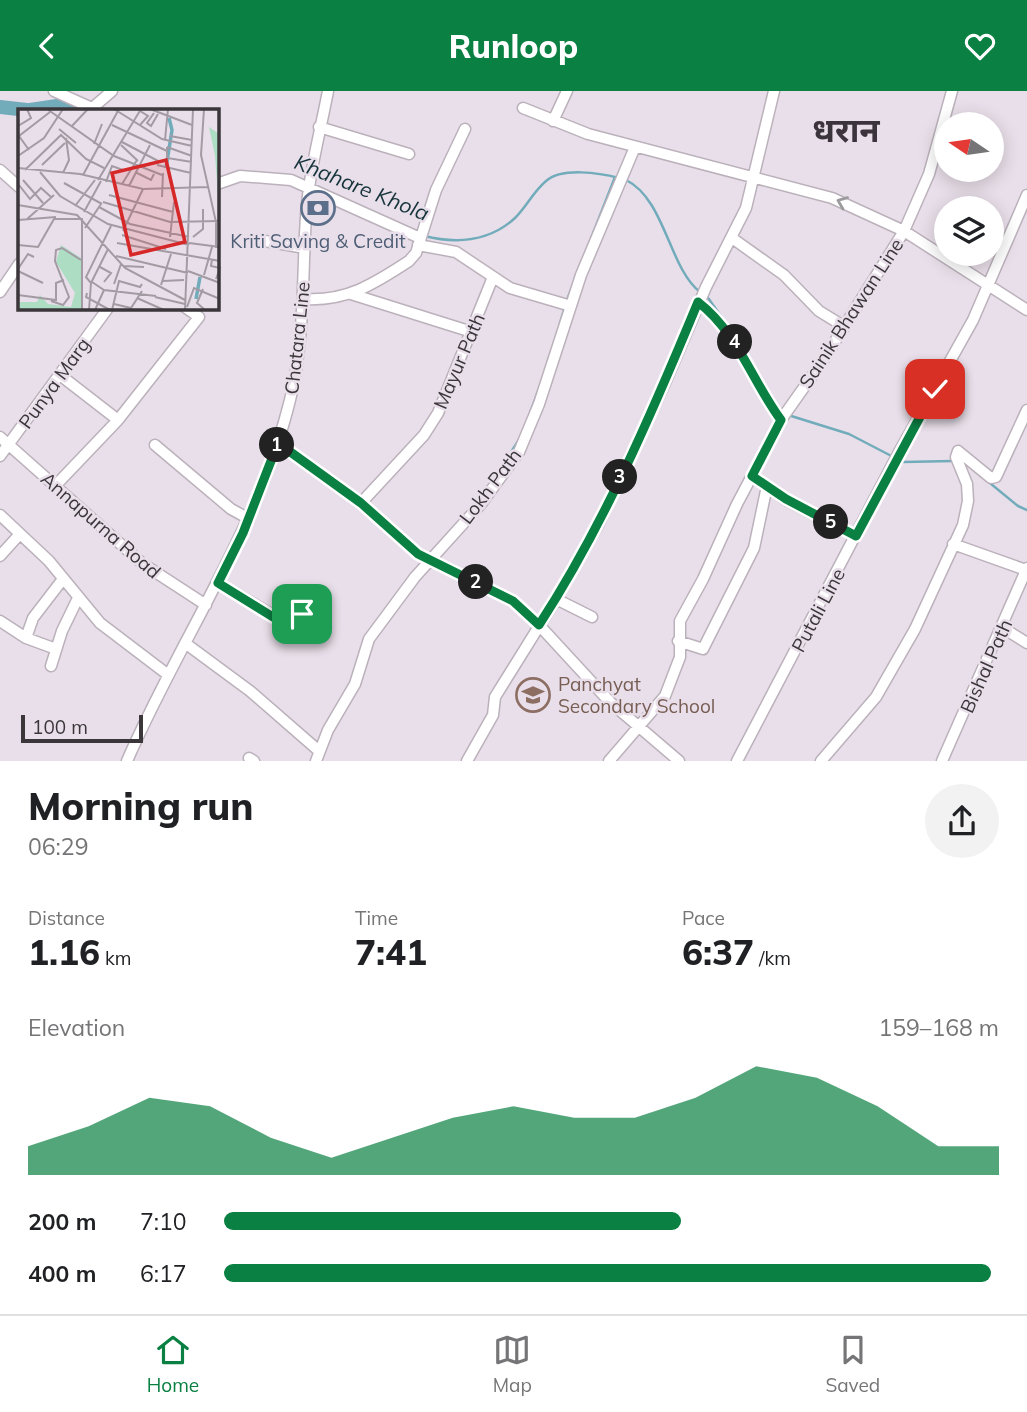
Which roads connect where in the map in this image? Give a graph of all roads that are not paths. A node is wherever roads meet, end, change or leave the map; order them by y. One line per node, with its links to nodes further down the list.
1 (54, 91): 8 (street)
2 (112, 91): 8 (street)
3 (328, 91): 10 (street, Chatara Line)
4 (567, 91): 9 (street)
5 (774, 91): 15 (street)
6 (952, 91): 20 (street, Sainik Bhawan Line)
7 (523, 108): 9 (street)
8 (91, 109)
9 (553, 121): 12 (street)
10 (319, 127): 13 (street); 17 (street, Chatara Line)
11 (465, 129): 21 (street)
12 (635, 147): 15 (street); 32 (street, Lokh Path)
13 (409, 154)
14 (0, 170): 18 (street)
15 (755, 177): 20 (street, one-way to 15); 22 (street)
16 (219, 183): 17 (street)
17 (309, 184): 21 (street); 24 (street, Chatara Line)
18 (18, 186)
19 (1027, 195): 27 (street, Putali Line)
20 (904, 230): 27 (street); 36 (street, Sainik Bhawan Line)
21 (420, 237): 26 (street); 29 (street)
22 (732, 238): 31 (street); 36 (street)
23 (259, 240): 24 (street)
24 (305, 248): 30 (street, Chatara Line)
25 (18, 265): 28 (street)
26 (493, 277): 32 (street); 37 (street, Mayur Path)
27 (989, 285): 35 (street); 54 (street, Putali Line)
28 (0, 292)
29 (351, 294): 30 (street); 37 (street)
30 (303, 299): 43 (street, Chatara Line)
31 (699, 301): 40 (street); 62 (street)
32 (571, 306): 57 (street, Lokh Path)
33 (107, 310): 38 (street, Punya Marg)
34 (189, 310): 41 (street)
35 (1027, 310)
36 (845, 327): 40 (street, Sainik Bhawan Line)
37 (472, 332): 50 (street, Mayur Path)
38 (60, 375): 41 (street); 44 (street, Punya Marg)
39 (1027, 409): 55 (street)
40 (784, 415): 47 (street, Sainik Bhawan Line)
41 (118, 420): 48 (street)
42 (0, 437): 44 (street, Annapurna Road)
43 (278, 443): 50 (street); 52 (street, Chatara Line)
44 (9, 445): 46 (street, Punya Marg); 48 (street, Annapurna Road)
45 (155, 445): 52 (street)
46 (0, 456)
47 (752, 476): 49 (street); 70 (street, Sainik Bhawan Line)
48 (55, 486): 63 (street, Annapurna Road)
49 (767, 486): 54 (street); 70 (street)
50 (361, 503): 57 (street)
51 (0, 515): 53 (street)
52 (249, 519): 60 (street, Chatara Line)
53 (19, 535): 56 (street); 59 (street)
54 (856, 536): 82 (street, Putali Line)
55 (953, 544): 58 (street); 83 (street)
56 (0, 556)
57 (429, 561): 67 (street); 77 (street, Lokh Path)
58 (1027, 569): 68 (street, Bishal Path)
59 (63, 579): 61 (street); 69 (street)
60 (218, 583): 63 (street, Chatara Line); 64 (street)
61 (78, 598): 73 (street); 75 (street)
62 (556, 599): 65 (street); 67 (street)
63 (206, 605): 71 (street, Chatara Line)
64 (302, 614)
65 (592, 617)
66 (0, 622): 69 (street)
67 (539, 625): 76 (street); 79 (street)
68 (1003, 628): 72 (street); 84 (street, Bishal Path)
69 (26, 638): 73 (street)
70 (678, 641): 76 (street, Sainik Bhawan Line)
71 (185, 643): 75 (street, Chatara Line); 77 (street)
72 (1027, 643)
73 (56, 649): 74 (street)
74 (51, 666)
75 (167, 674): 78 (street, Chatara Line)
76 (639, 727): 80 (street, Sainik Bhawan Line); 81 (street)
77 (317, 756)
78 (127, 761)
79 (467, 761)
80 (609, 761)
81 (679, 761)
82 (737, 761)
83 (821, 761)
84 (942, 761)

